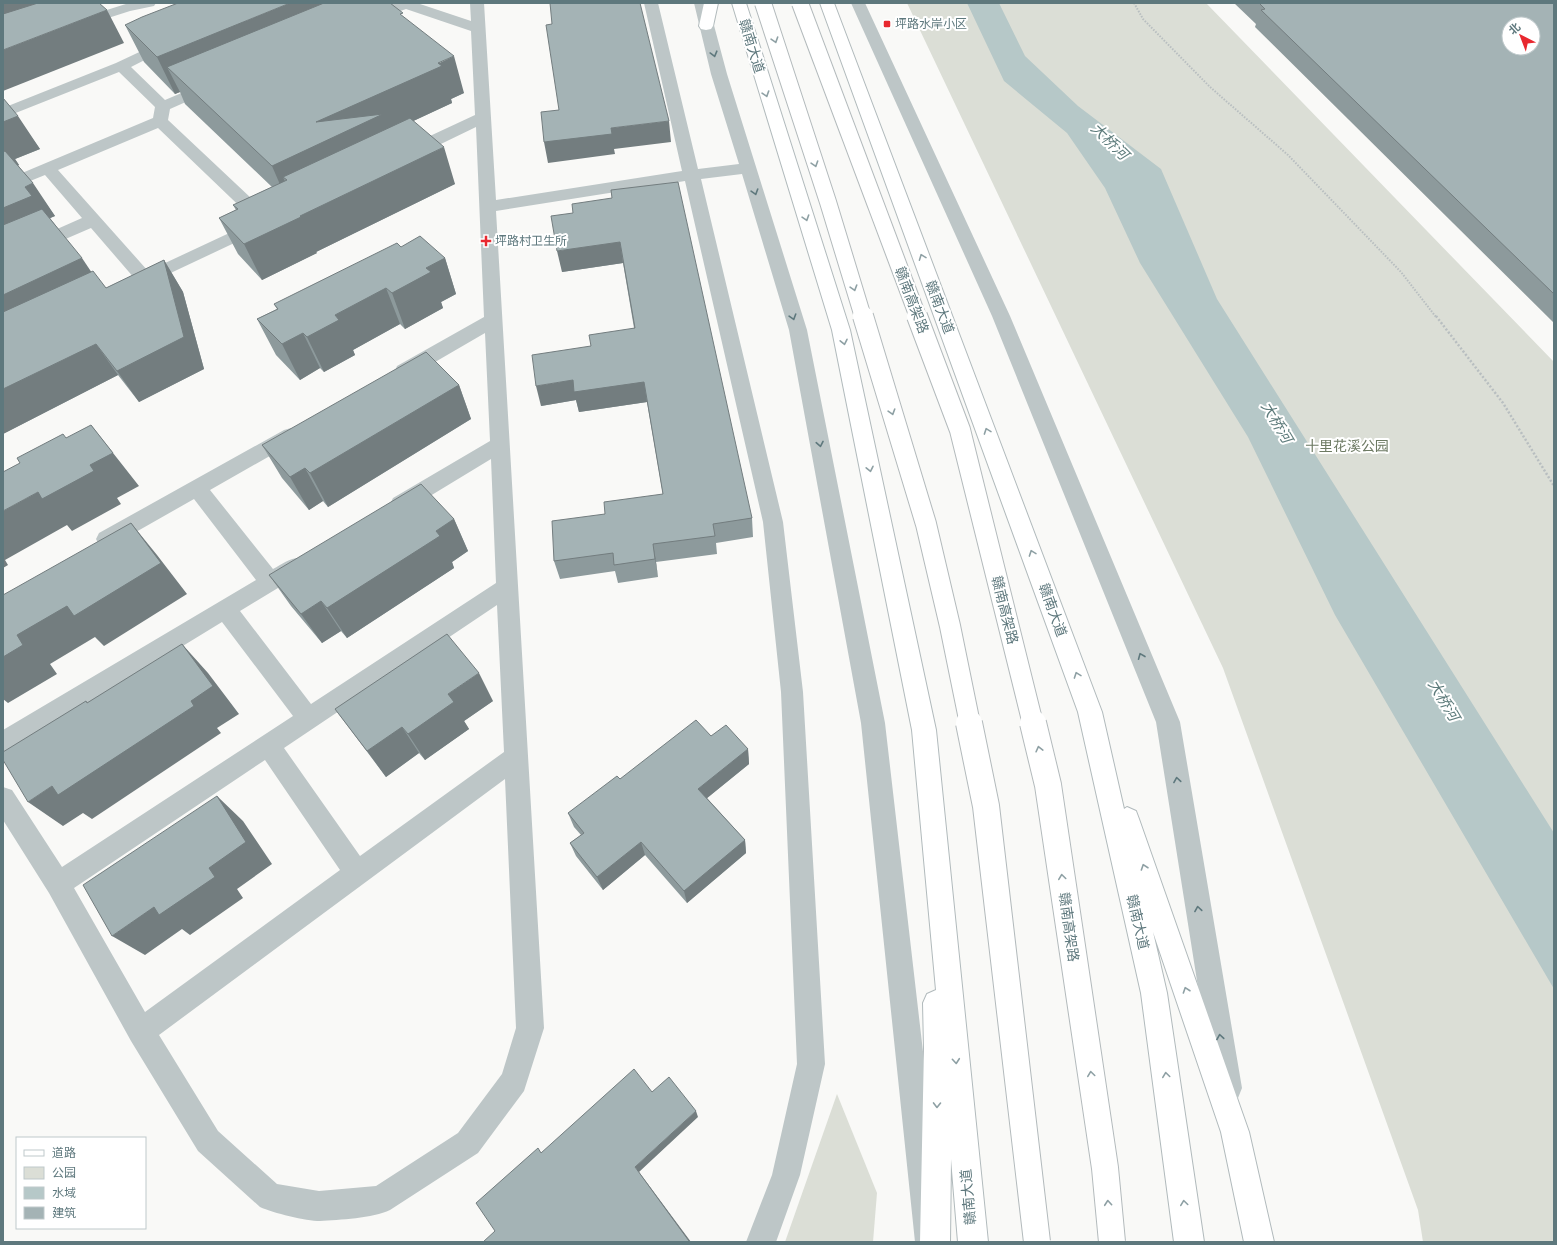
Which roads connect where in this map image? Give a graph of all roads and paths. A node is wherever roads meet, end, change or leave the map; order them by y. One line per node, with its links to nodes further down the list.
1 (150, 3): 15 (street)
2 (404, 3): 13 (street); 16 (street)
3 (477, 3): 16 (street)
4 (651, 3): 27 (street)
5 (701, 3): 14 (street)
6 (711, 3): 14 (main road)
7 (739, 3): 46 (main road, 赣南大道, one-way to 46)
8 (763, 3): 59 (main road, one-way to 59, bridge)
9 (800, 3): 60 (main road, 赣南高架路, one-way to 9, bridge)
10 (827, 3): 44 (main road, 赣南大道, one-way to 10)
11 (858, 3): 54 (street, one-way to 11)
12 (1134, 3): 36 (path)
13 (354, 25)
14 (706, 26): 26 (street, one-way to 26)
15 (67, 27)
16 (478, 28): 22 (street)
17 (177, 38): 18 (street)
18 (120, 66): 20 (street); 21 (street)
19 (222, 81): 20 (street)
20 (164, 106): 23 (street)
21 (3, 113)
22 (483, 117): 24 (street); 29 (street)
23 (160, 121): 25 (street); 30 (street)
24 (392, 161)
25 (48, 168): 28 (street); 30 (street)
26 (748, 168): 27 (street); 56 (street, one-way to 56)
27 (692, 176): 29 (street); 55 (street)
28 (3, 188)
29 (488, 207): 32 (street)
30 (93, 220): 31 (street)
31 (3, 260)
32 (494, 320): 33 (street); 35 (street)
33 (390, 379)
34 (307, 426): 37 (street)
35 (500, 444): 38 (street); 42 (street)
36 (1554, 486)
37 (197, 488): 39 (street); 41 (street)
38 (385, 513)
39 (93, 547)
40 (317, 554): 41 (street)
41 (270, 582): 43 (street)
42 (507, 587): 45 (street); 49 (street)
43 (225, 609): 45 (street); 47 (street)
44 (1090, 712): 54 (main road, one-way to 44); 61 (main road, 赣南大道, one-way to 44)
45 (308, 718): 48 (street)
46 (924, 730): 57 (main road, one-way to 57); 58 (main road, 赣南大道, one-way to 58)
47 (3, 743)
48 (268, 745): 51 (street); 52 (street)
49 (516, 757): 51 (street); 53 (street)
50 (3, 798): 52 (street)
51 (357, 873): 53 (street)
52 (58, 884): 53 (street)
53 (141, 1031)
54 (1235, 1132): 62 (street); 63 (main road)
55 (761, 1242)
56 (930, 1242)
57 (935, 1242)
58 (973, 1242)
59 (1038, 1242)
60 (1112, 1242)
61 (1189, 1242)
62 (1247, 1242)
63 (1259, 1242)

